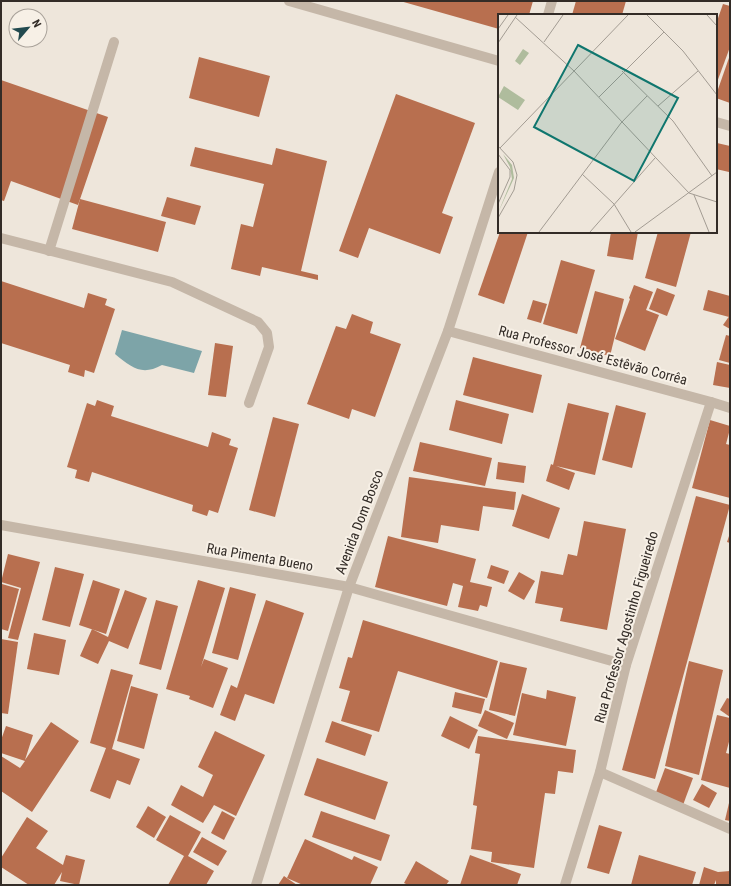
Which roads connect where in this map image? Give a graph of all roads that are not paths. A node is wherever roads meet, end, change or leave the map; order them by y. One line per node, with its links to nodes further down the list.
1 (289, 1): 5 (street)
2 (552, 1): 3 (street)
3 (548, 14)
4 (114, 42): 10 (street)
5 (498, 61)
6 (717, 122): 7 (street)
7 (730, 126)
8 (498, 175): 11 (street, Avenida Dom Bosco)
9 (1, 238): 10 (street)
10 (49, 252): 13 (street)
11 (448, 331): 12 (street, Rua Professor José Estêvão Corrêa); 16 (street, Avenida Dom Bosco)
12 (711, 402): 14 (street, Rua Professor José Estêvão Corrêa); 17 (street, Rua Professor Agostinho Figueiredo)
13 (249, 403)
14 (730, 408)
15 (1, 525): 16 (street, Rua Pimenta Bueno)
16 (349, 587): 17 (street, Rua Pimenta Bueno); 20 (street, Avenida Dom Bosco)
17 (626, 665): 18 (street, Rua Professor Agostinho Figueiredo)
18 (600, 772): 19 (street); 21 (street, Rua Professor Agostinho Figueiredo)
19 (730, 829)
20 (256, 885)
21 (565, 885)

